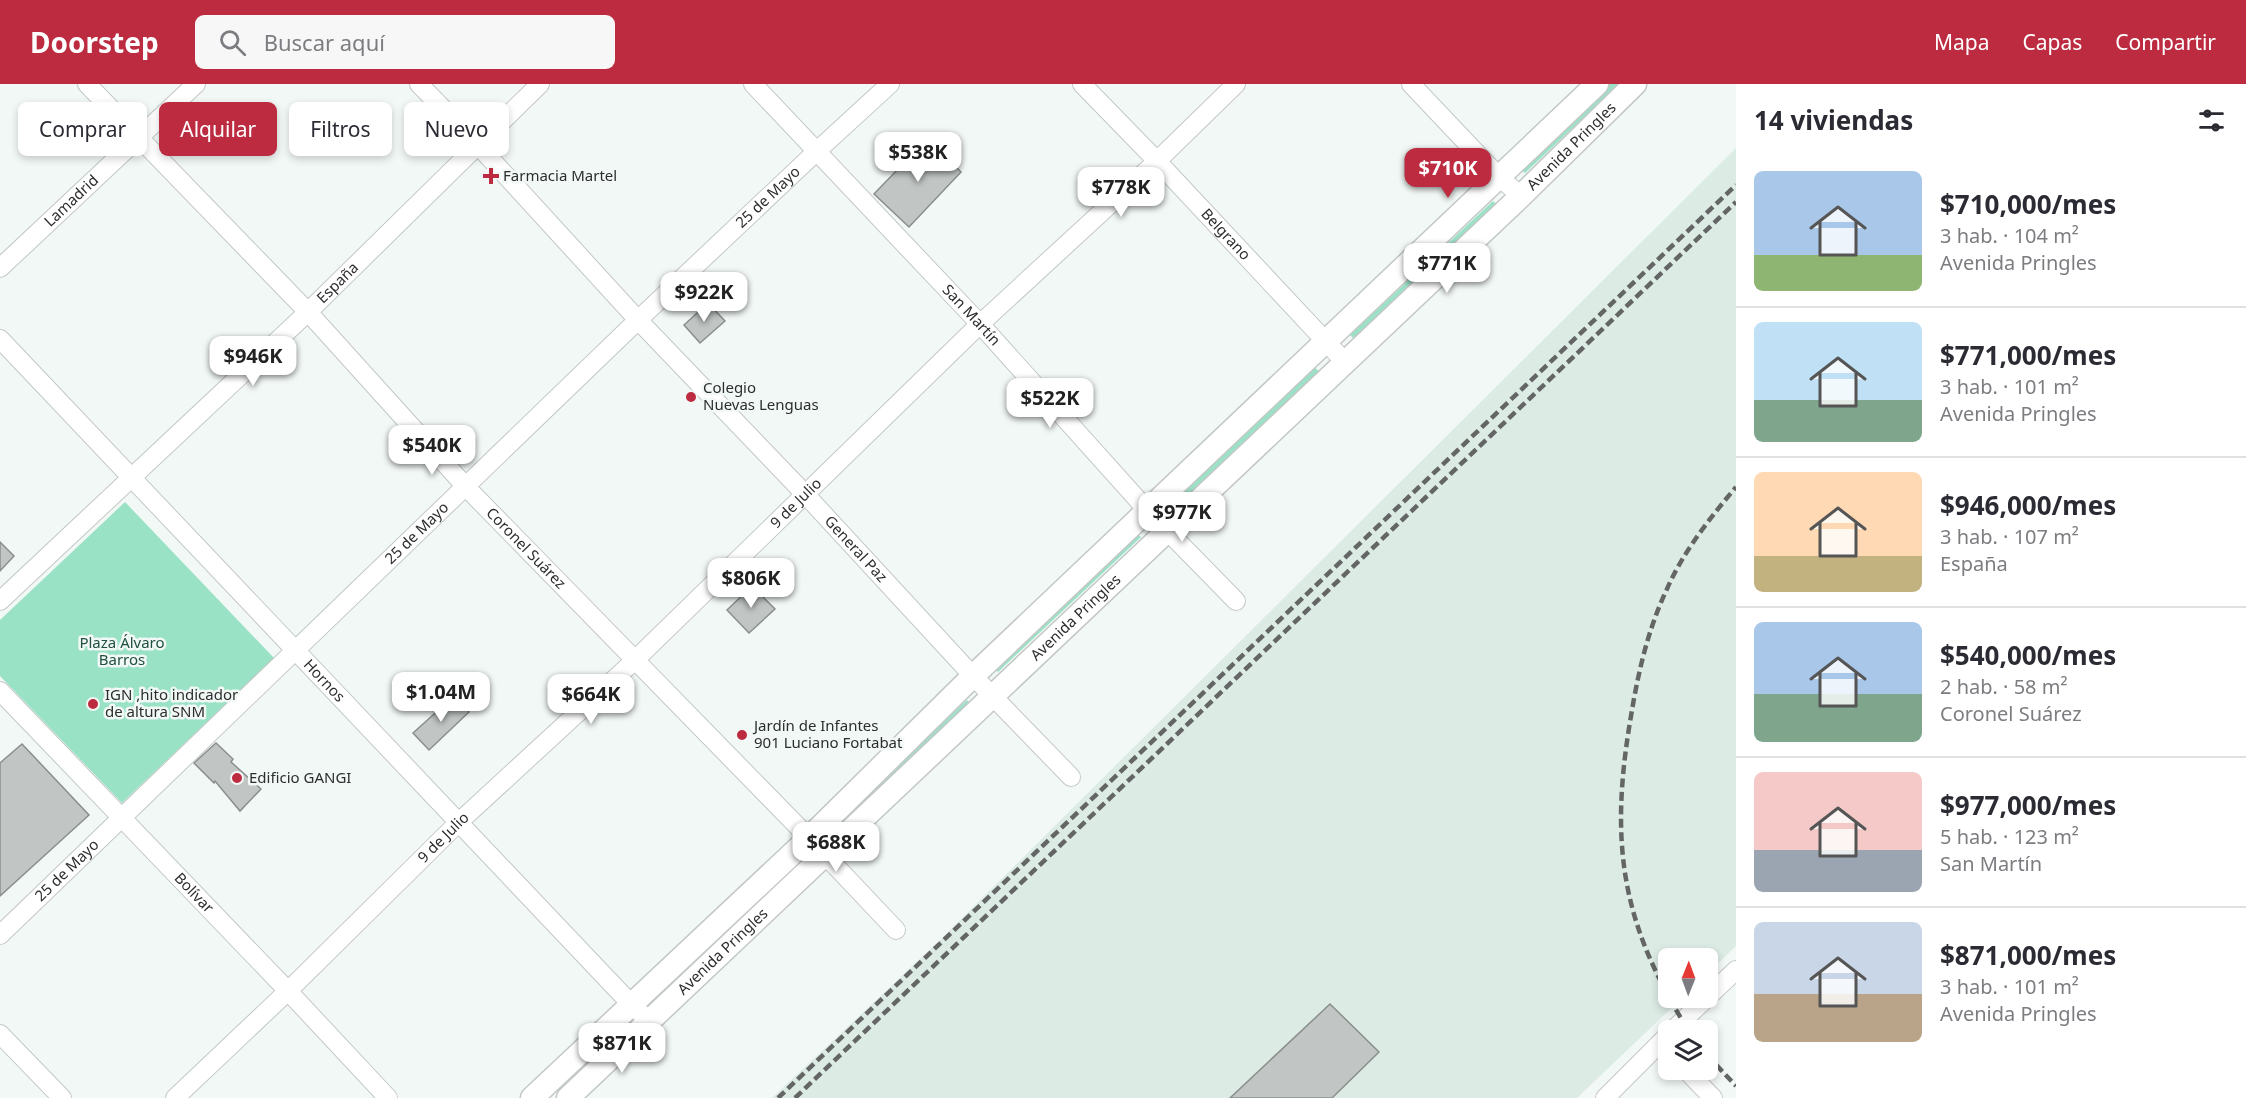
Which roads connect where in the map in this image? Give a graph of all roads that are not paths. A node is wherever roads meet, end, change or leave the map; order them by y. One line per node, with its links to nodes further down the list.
1 (87, 84): 12 (street, Coronel Suárez)
2 (196, 84): 15 (street, Lamadrid)
3 (419, 84): 13 (street, General Paz)
4 (540, 84): 14 (street, España)
5 (753, 84): 17 (street, San Martín)
6 (890, 84): 17 (street, 25 de Mayo)
7 (1082, 84): 21 (street, Belgrano)
8 (1236, 84): 21 (street, 9 de Julio)
9 (1411, 84): 22 (street)
10 (1597, 84): 22 (main road, Avenida Pringles)
11 (1635, 84): 23 (main road, Avenida Pringles)
12 (105, 102)
13 (436, 102)
14 (509, 114)
15 (147, 130)
16 (147, 145): 25 (street, Coronel Suárez)
17 (818, 150): 26 (street, 25 de Mayo); 27 (street, San Martín)
18 (119, 156): 24 (street, Lamadrid)
19 (465, 156): 25 (street, España)
20 (488, 156): 26 (street, General Paz)
21 (1157, 161): 27 (street, 9 de Julio); 29 (street, Belgrano)
22 (1500, 178): 23 (street); 29 (main road, Avenida Pringles)
23 (1521, 196): 30 (main road, Avenida Pringles)
24 (0, 268)
25 (308, 312): 31 (street, España); 32 (street, Coronel Suárez)
26 (638, 320): 32 (street, 25 de Mayo); 33 (street, General Paz)
27 (980, 324): 33 (street, 9 de Julio); 34 (street, San Martín)
28 (0, 339): 31 (street, Hornos)
29 (1326, 342): 30 (street, Belgrano); 34 (main road, Avenida Pringles)
30 (1345, 362): 35 (main road, Avenida Pringles)
31 (131, 477): 36 (street, España); 38 (street, Hornos)
32 (467, 488): 38 (street, 25 de Mayo); 39 (street, Coronel Suárez)
33 (804, 493): 39 (street, 9 de Julio); 40 (street, General Paz)
34 (1147, 510): 35 (street, San Martín); 40 (main road, Avenida Pringles)
35 (1166, 530): 37 (street, San Martín); 42 (main road, Avenida Pringles)
36 (0, 601)
37 (1236, 601)
38 (294, 651): 44 (street, 25 de Mayo); 45 (street, Hornos)
39 (634, 661): 45 (street, 9 de Julio); 46 (street, Coronel Suárez)
40 (973, 676): 42 (street, General Paz); 46 (main road, Avenida Pringles)
41 (0, 691): 44 (street, Bolívar)
42 (993, 695): 43 (street, General Paz); 47 (main road, Avenida Pringles)
43 (1071, 777)
44 (122, 820): 49 (street, 25 de Mayo); 51 (street, Bolívar)
45 (459, 822): 51 (street, 9 de Julio); 52 (street, Hornos)
46 (809, 838): 47 (street, Coronel Suárez); 52 (main road, Avenida Pringles)
47 (826, 855): 48 (street, Coronel Suárez); 54 (main road, Avenida Pringles)
48 (896, 930)
49 (0, 935)
50 (1736, 970): 53 (street)
51 (288, 991): 59 (street, 9 de Julio); 60 (street, Bolívar)
52 (631, 1004): 54 (street, Hornos); 61 (main road, Avenida Pringles)
53 (1687, 1020)
54 (649, 1021): 62 (main road, Avenida Pringles)
55 (0, 1035): 58 (street)
56 (1658, 1048): 63 (street)
57 (1696, 1080): 64 (street)
58 (62, 1098)
59 (175, 1098)
60 (388, 1098)
61 (532, 1098)
62 (568, 1098)
63 (1605, 1098)
64 (1713, 1098)

